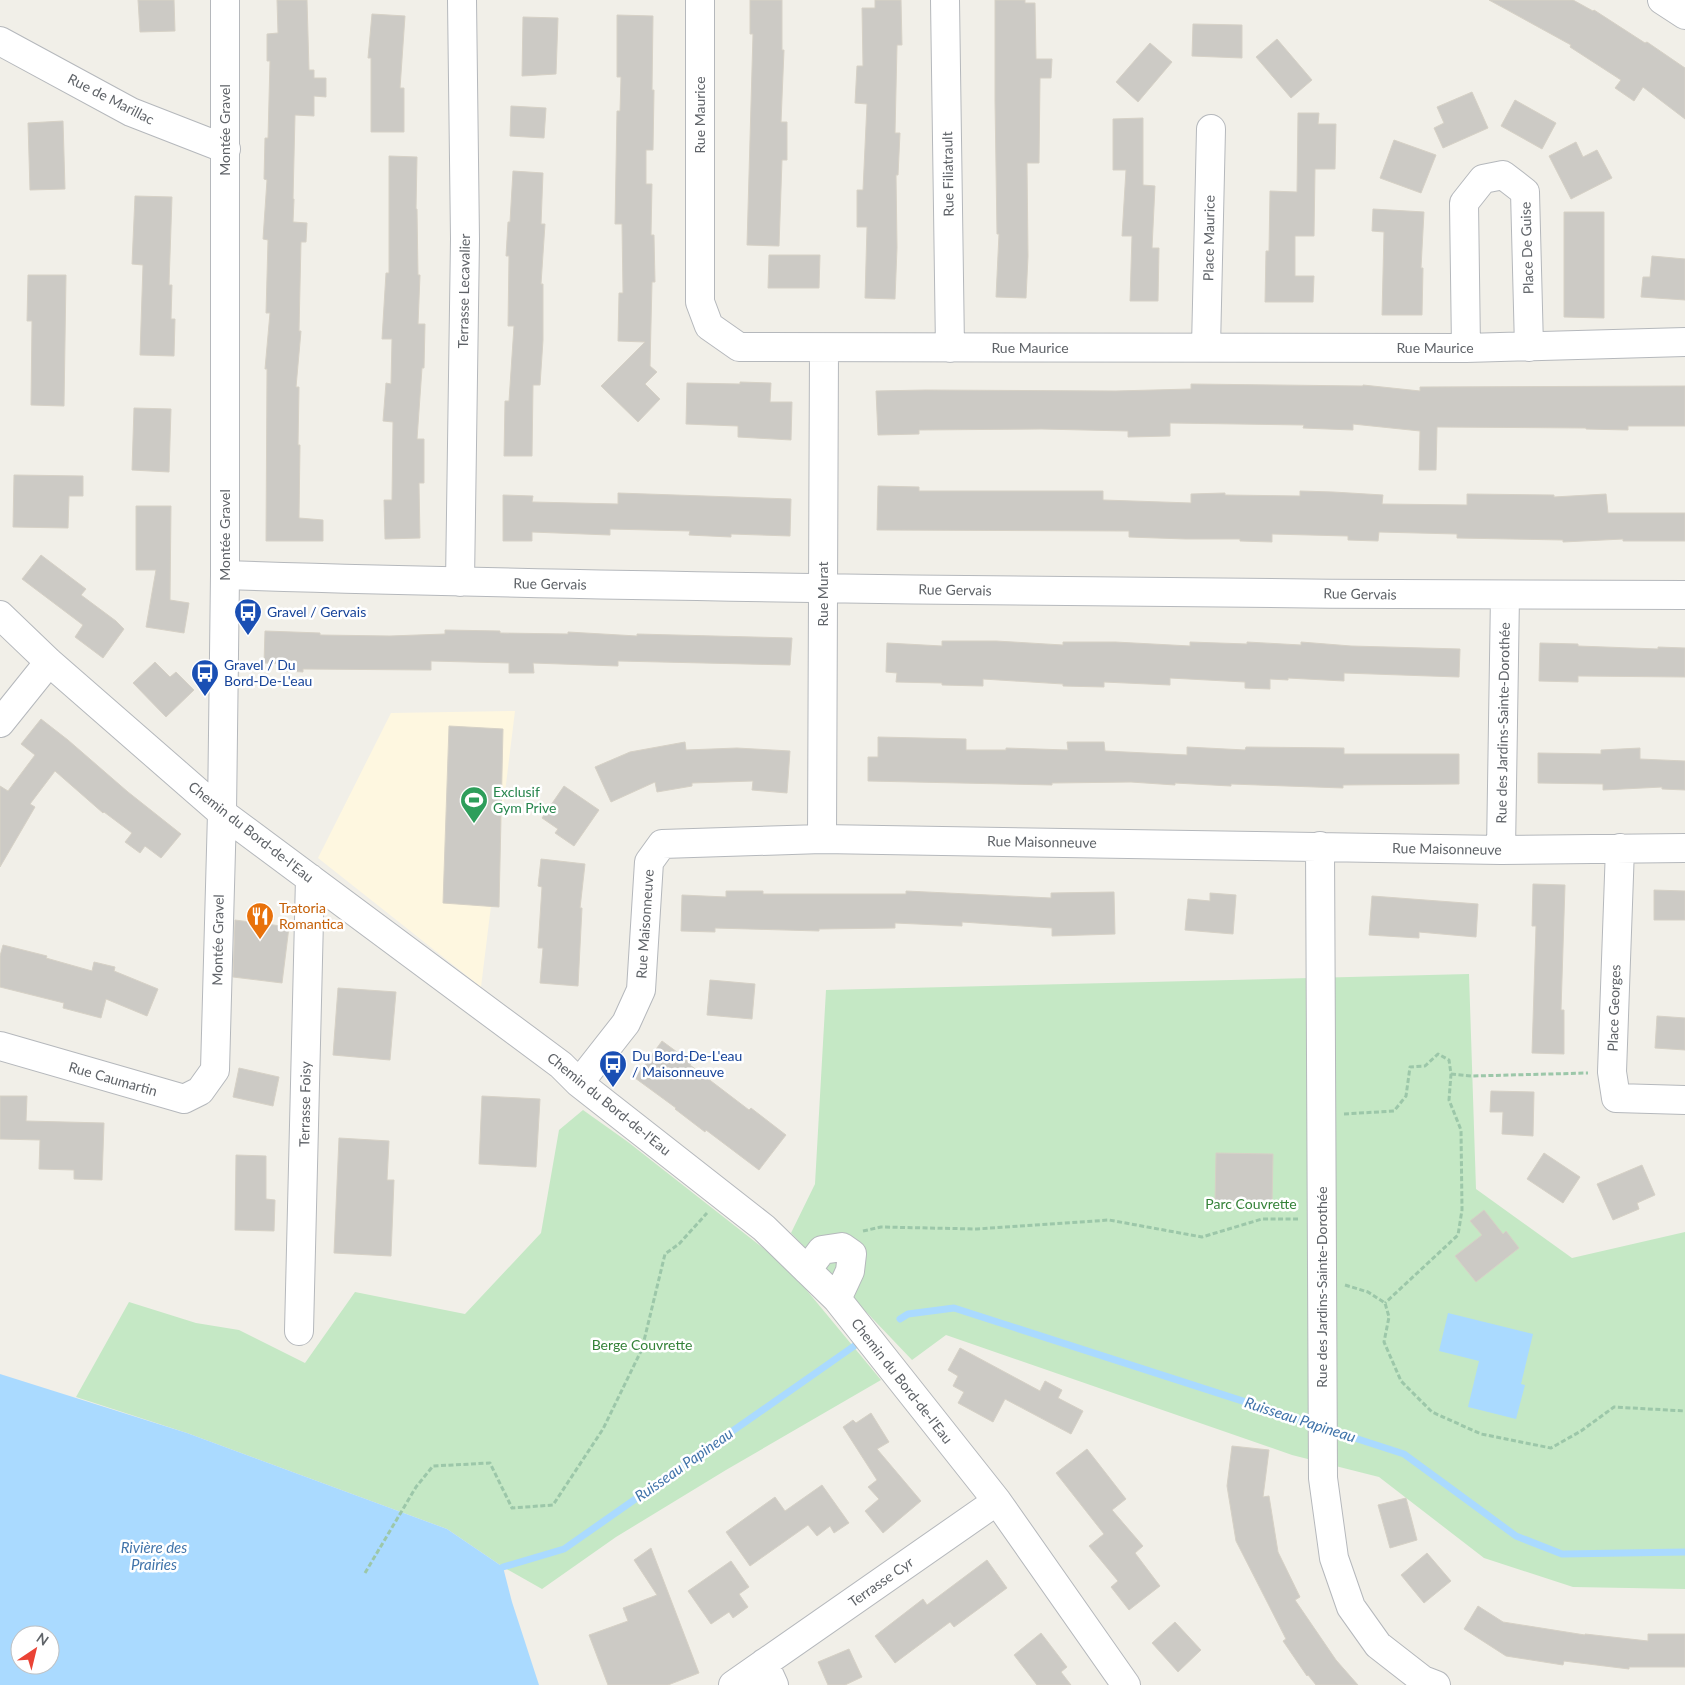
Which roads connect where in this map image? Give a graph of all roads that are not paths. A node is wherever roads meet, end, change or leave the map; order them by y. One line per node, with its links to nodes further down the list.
1 (225, 0): 9 (street, Montée Gravel)
2 (462, 0): 17 (street, Terrasse Lecavalier)
3 (700, 0): 12 (street, Rue Maurice)
4 (946, 0): 13 (street, Rue Filiatrault)
5 (1662, 0): 6 (street)
6 (1685, 15)
7 (0, 41): 9 (street, Rue de Marillac)
8 (1211, 129): 14 (street, Place Maurice)
9 (226, 150): 16 (street, Montée Gravel)
10 (1685, 342): 11 (street, Rue Maurice)
11 (1530, 347): 15 (street, Rue Maurice); 15 (street, Place De Guise)
12 (824, 348): 13 (street, Rue Maurice); 18 (street, Rue Murat)
13 (950, 348): 14 (street, Rue Maurice)
14 (1206, 348): 15 (street, Rue Maurice)
15 (1466, 348)
16 (225, 575): 17 (street, Rue Gervais); 24 (street, Montée Gravel)
17 (460, 582): 18 (street, Rue Gervais)
18 (823, 588): 19 (street, Rue Gervais); 25 (street, Rue Murat)
19 (1506, 596): 20 (street, Rue Gervais); 29 (street, Rue des Jardins-Sainte-Dorothée)
20 (1685, 596)
21 (0, 615): 22 (street, Chemin du Bord-de-l'Eau)
22 (49, 662): 23 (street); 24 (street, Chemin du Bord-de-l'Eau)
23 (0, 723)
24 (222, 813): 30 (street, Chemin du Bord-de-l'Eau); 32 (street, Montée Gravel)
25 (822, 839): 26 (street, Rue Maisonneuve); 33 (street, Rue Maisonneuve)
26 (1320, 846): 29 (street, Rue Maisonneuve); 42 (street, Rue des Jardins-Sainte-Dorothée)
27 (1620, 848): 28 (street, Rue Maisonneuve); 29 (street, Rue Maisonneuve); 34 (street, Place Georges)
28 (1685, 848)
29 (1501, 850)
30 (310, 878): 33 (street, Chemin du Bord-de-l'Eau); 37 (street, Terrasse Foisy)
31 (0, 1046): 32 (street, Rue Caumartin)
32 (215, 1070)
33 (579, 1083): 35 (street, Chemin du Bord-de-l'Eau)
34 (1685, 1100)
35 (807, 1270): 36 (street, Chemin du Bord-de-l'Eau); 36 (street)
36 (837, 1299): 38 (street, Chemin du Bord-de-l'Eau)
37 (300, 1331)
38 (997, 1501): 39 (street, Terrasse Cyr); 41 (street, Chemin du Bord-de-l'Eau)
39 (769, 1674): 40 (street, Terrasse Cyr)
40 (732, 1685)
41 (1126, 1685)
42 (1436, 1685)

